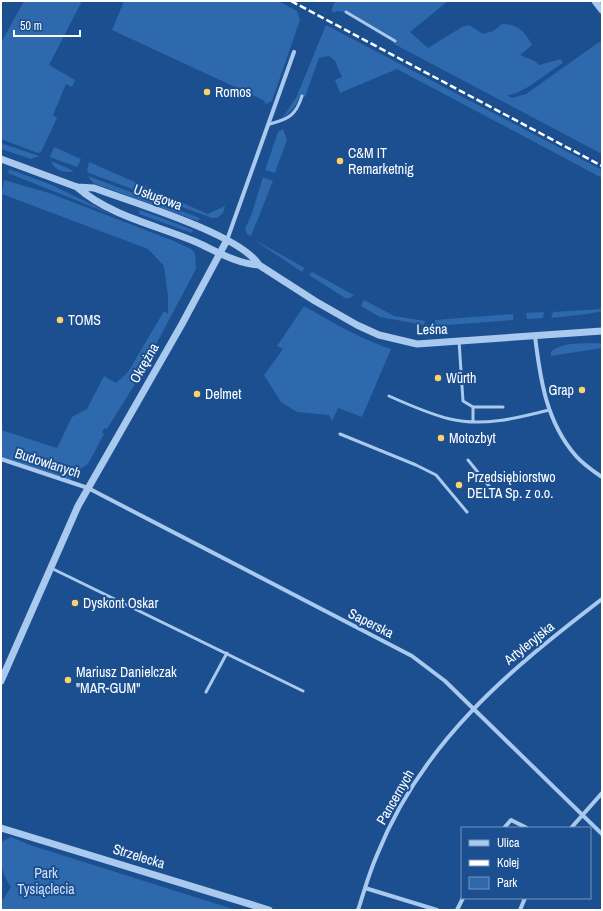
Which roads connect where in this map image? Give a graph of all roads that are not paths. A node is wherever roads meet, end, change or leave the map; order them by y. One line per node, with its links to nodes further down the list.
1 (595, 1): 2 (street)
2 (602, 10)
3 (346, 12): 4 (lane)
4 (395, 41)
5 (294, 52): 7 (street, Okrężna)
6 (302, 96): 7 (lane)
7 (270, 124): 10 (street, Okrężna)
8 (1, 159): 9 (street, Usługowa)
9 (77, 187): 10 (street, Usługowa); 11 (street, Usługowa)
10 (228, 240): 11 (street, Okrężna); 12 (street, Leśna)
11 (221, 254): 12 (street, Leśna); 25 (street, Okrężna)
12 (259, 265): 15 (street, Leśna)
13 (602, 331): 14 (street, Leśna)
14 (535, 336): 15 (street, Leśna); 19 (street)
15 (459, 342): 17 (lane)
16 (389, 396): 20 (lane)
17 (473, 407): 18 (lane); 20 (lane)
18 (503, 407)
19 (550, 410): 20 (lane); 24 (street)
20 (473, 422)
21 (340, 434): 27 (lane)
22 (1, 459): 25 (street, Budowlanych)
23 (468, 460): 26 (lane)
24 (602, 477)
25 (88, 488): 28 (street, Okrężna); 34 (street, Saperska)
26 (493, 491)
27 (467, 512)
28 (50, 568): 30 (lane); 31 (street, Okrężna)
29 (602, 599): 34 (street, Artyleryjska)
30 (226, 653): 32 (lane); 33 (lane)
31 (1, 681)
32 (303, 691)
33 (206, 692)
34 (474, 708): 36 (street, Saperska); 42 (street, Pancernych)
35 (602, 793): 36 (street)
36 (581, 815): 39 (street); 41 (street, Saperska)
37 (505, 827): 38 (street)
38 (525, 827)
39 (572, 827)
40 (1, 828): 45 (street, Strzelecka)
41 (602, 834)
42 (365, 888): 46 (street, Pancernych); 47 (street)
43 (462, 899): 48 (street)
44 (525, 899): 49 (street)
45 (269, 910)
46 (358, 910)
47 (437, 910)
48 (457, 910)
49 (520, 910)

